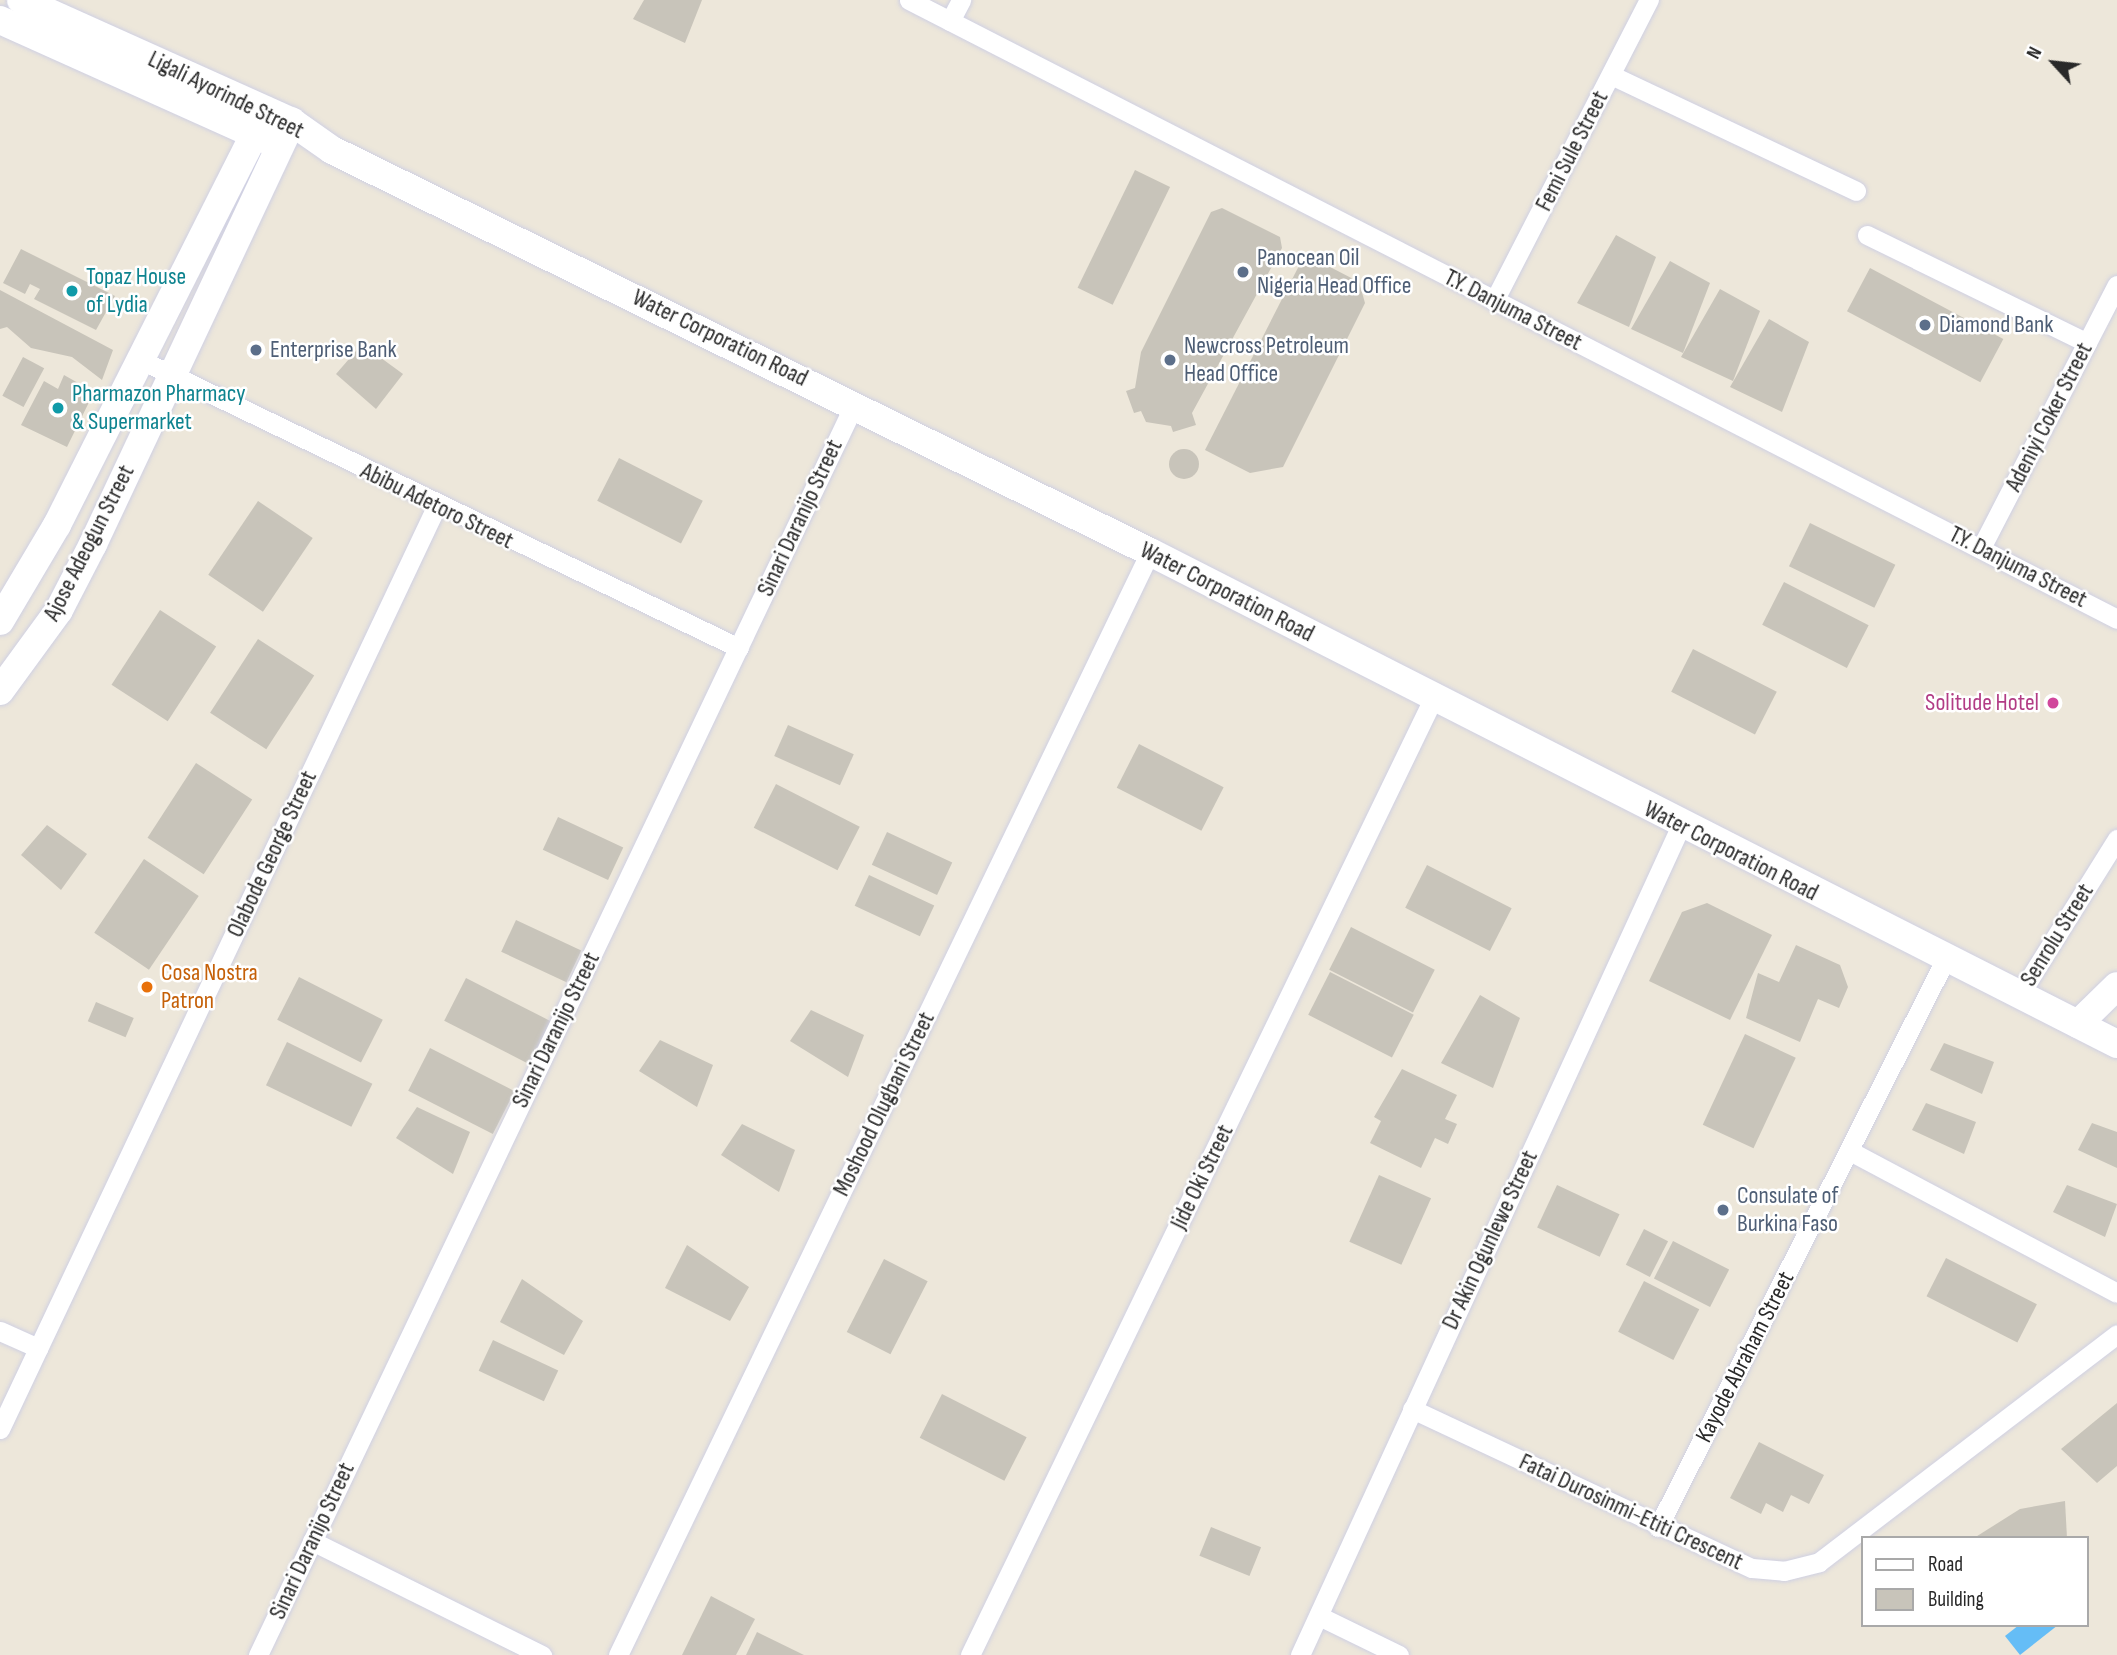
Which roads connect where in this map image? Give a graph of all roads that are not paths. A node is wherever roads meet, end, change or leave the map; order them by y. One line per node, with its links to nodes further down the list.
1 (21, 0): 8 (street, Ligali Ayorinde Street)
2 (909, 0): 6 (street, T.Y. Danjuma Street)
3 (961, 0): 6 (street)
4 (1649, 0): 7 (street, Femi Sule Street)
5 (0, 20): 8 (street, Ligali Ayorinde Street)
6 (950, 21): 13 (street, T.Y. Danjuma Street)
7 (1611, 75): 10 (street); 13 (street, Femi Sule Street)
8 (273, 129): 9 (street, Ligali Ayorinde Street); 15 (street, Ajose Adeogun Street); 16 (street, Ajose Adeogun Street)
9 (332, 150): 17 (street, Water Corporation Road)
10 (1856, 191)
11 (1867, 235): 14 (street)
12 (2117, 285): 14 (street, Adeniyi Coker Street)
13 (1494, 301): 19 (street, T.Y. Danjuma Street)
14 (2087, 343): 19 (street, Adeniyi Coker Street)
15 (137, 358): 16 (street, Abibu Adetoro Street); 22 (street, Ajose Adeogun Street)
16 (171, 374): 18 (street, Abibu Adetoro Street); 24 (street, Ajose Adeogun Street)
17 (854, 405): 20 (street, Water Corporation Road); 23 (street, Sinari Daranijo Street)
18 (436, 507): 23 (street, Abibu Adetoro Street); 37 (street, Olabode George Street)
19 (1982, 548): 21 (street, T.Y. Danjuma Street)
20 (1150, 552): 25 (street, Water Corporation Road); 45 (street, Moshood Olugbani Street)
21 (2117, 619)
22 (0, 621)
23 (739, 648): 41 (street, Sinari Daranijo Street)
24 (0, 691)
25 (1433, 699): 26 (street, Water Corporation Road); 46 (street, Jide Oki Street)
26 (1681, 825): 28 (street, Water Corporation Road); 38 (street, Dr Akin Ogunlewe Street)
27 (2117, 839): 30 (street, Senrolu Street)
28 (1945, 960): 30 (street, Water Corporation Road); 33 (street, Kayode Abraham Street)
29 (2117, 986): 31 (street)
30 (2020, 994): 31 (street, Water Corporation Road)
31 (2078, 1024): 32 (street, Water Corporation Road)
32 (2117, 1044)
33 (1850, 1151): 34 (street); 40 (street, Kayode Abraham Street)
34 (2117, 1293)
35 (0, 1331): 37 (street)
36 (2117, 1334): 40 (street, Fatai Durosinmi-Etiti Crescent)
37 (38, 1348): 39 (street, Olabode George Street)
38 (1412, 1409): 40 (street, Fatai Durosinmi-Etiti Crescent); 42 (street, Dr Akin Ogunlewe Street)
39 (0, 1429)
40 (1658, 1527)
41 (312, 1541): 43 (street, Sinari Daranijo Street); 44 (street)
42 (1318, 1616): 47 (street, Dr Akin Ogunlewe Street); 48 (street)
43 (258, 1655)
44 (542, 1655)
45 (618, 1655)
46 (970, 1655)
47 (1300, 1655)
48 (1399, 1655)

